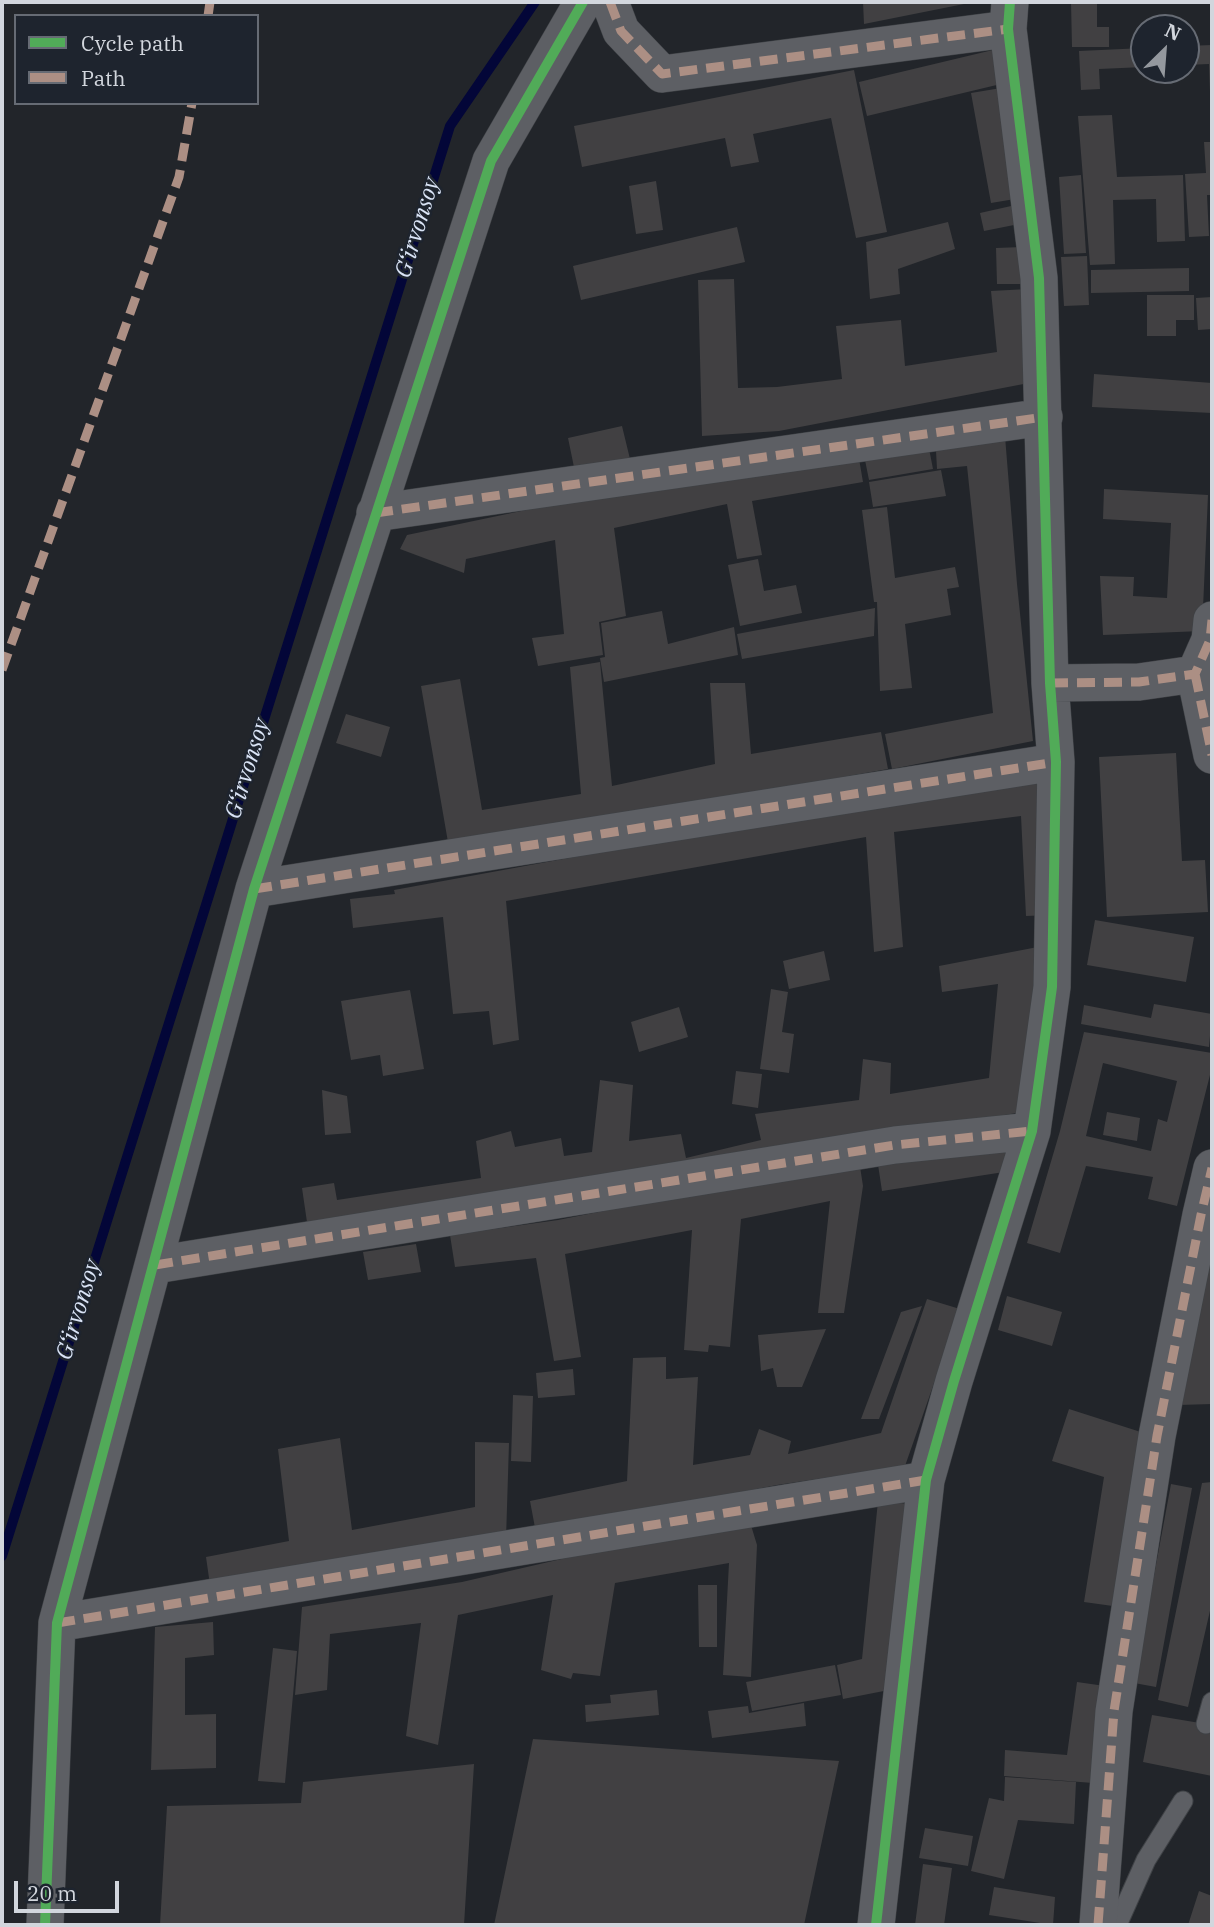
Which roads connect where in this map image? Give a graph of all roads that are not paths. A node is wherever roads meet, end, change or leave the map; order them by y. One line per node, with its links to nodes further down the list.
1 (583, 2): 5 (street)
2 (610, 2): 3 (street)
3 (1009, 15): 4 (street)
4 (1044, 417): 5 (street); 8 (street)
5 (375, 513): 11 (street)
6 (1212, 620): 7 (street)
7 (1195, 674): 8 (street); 9 (street)
8 (1050, 684): 10 (street)
9 (1212, 755)
10 (1056, 762): 11 (street); 12 (street)
11 (254, 889): 14 (street)
12 (1032, 1131): 14 (street); 15 (street)
13 (1212, 1168): 22 (street)
14 (155, 1265): 16 (street)
15 (926, 1480): 16 (street); 21 (street)
16 (57, 1623): 20 (street)
17 (1212, 1702): 18 (lane)
18 (1206, 1724)
19 (1183, 1801): 23 (lane)
20 (45, 1925)
21 (876, 1925)
22 (1098, 1925)
23 (1116, 1925)

